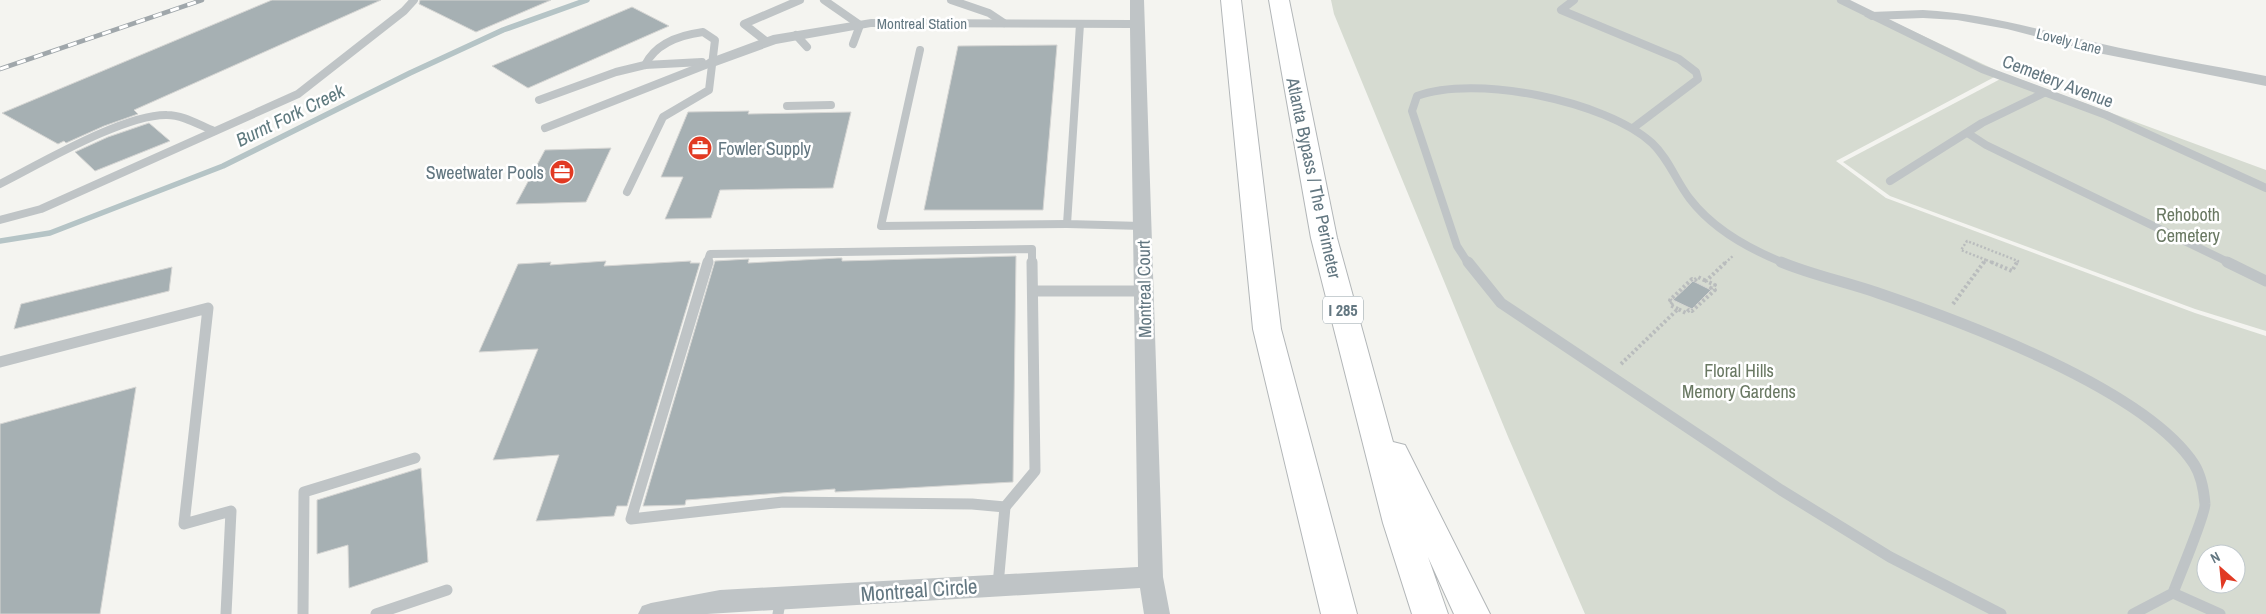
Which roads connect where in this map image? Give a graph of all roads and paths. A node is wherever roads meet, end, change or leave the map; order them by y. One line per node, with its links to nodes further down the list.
1 (414, 0): 29 (lane)
2 (800, 0): 16 (lane)
3 (824, 0): 14 (lane)
4 (951, 0): 11 (lane)
5 (1137, 0): 13 (street, Montreal Court)
6 (1231, 0): 61 (highway)
7 (1279, 0): 48 (highway, Atlanta Bypass / The Perimeter / I 285)
8 (1574, 0): 28 (lane)
9 (1841, 0): 10 (lane, Cemetery Avenue)
10 (1871, 16): 22 (street, Lovely Lane); 23 (lane, Cemetery Avenue)
11 (1004, 23): 12 (street, Montreal Station); 14 (street, Montreal Station)
12 (1080, 24): 13 (street, Montreal Station); 36 (lane)
13 (1137, 24): 37 (street, Montreal Court)
14 (860, 25): 15 (street, Montreal Station); 17 (lane)
15 (796, 35): 16 (street, Montreal Station); 18 (lane)
16 (767, 42): 20 (street, Montreal Station)
17 (853, 44)
18 (807, 47)
19 (920, 50): 36 (lane)
20 (713, 62): 21 (lane); 21 (lane); 27 (lane); 34 (lane)
21 (645, 65): 24 (lane)
22 (2266, 80)
23 (2044, 93): 30 (lane); 33 (lane, Cemetery Avenue)
24 (539, 100)
25 (831, 105): 26 (lane)
26 (787, 106)
27 (545, 128)
28 (1633, 128): 38 (lane); 47 (lane)
29 (214, 131): 32 (lane); 35 (lane)
30 (1969, 134): 31 (lane); 41 (lane)
31 (1890, 182)
32 (0, 184)
33 (2266, 188)
34 (627, 192)
35 (0, 220)
36 (1066, 224): 37 (lane)
37 (1142, 226): 43 (street, Montreal Court)
38 (1746, 244): 40 (path); 45 (lane)
39 (1986, 260): 39 (path); 45 (path)
40 (1706, 281): 44 (path); 44 (path)
41 (2266, 281)
42 (1033, 291): 43 (lane); 50 (lane); 50 (lane)
43 (1144, 291): 51 (street, Montreal Court)
44 (1678, 309): 47 (path)
45 (1942, 318): 54 (lane)
46 (0, 362): 56 (lane)
47 (1609, 375): 64 (lane)
48 (1369, 401): 62 (highway, Atlanta Bypass / The Perimeter / I 285); 63 (highway)
49 (415, 458): 57 (lane)
50 (1005, 507): 52 (lane)
51 (1151, 577): 52 (street, Montreal Circle); 60 (street)
52 (998, 586): 55 (street, Montreal Circle)
53 (447, 590): 58 (lane)
54 (2173, 593): 65 (lane); 66 (lane)
55 (780, 606): 59 (street, Montreal Circle)
56 (226, 614)
57 (304, 614)
58 (376, 614)
59 (651, 614)
60 (1158, 614)
61 (1339, 614)
62 (1430, 614)
63 (1472, 614)
64 (2001, 614)
65 (2133, 614)
66 (2220, 614)

